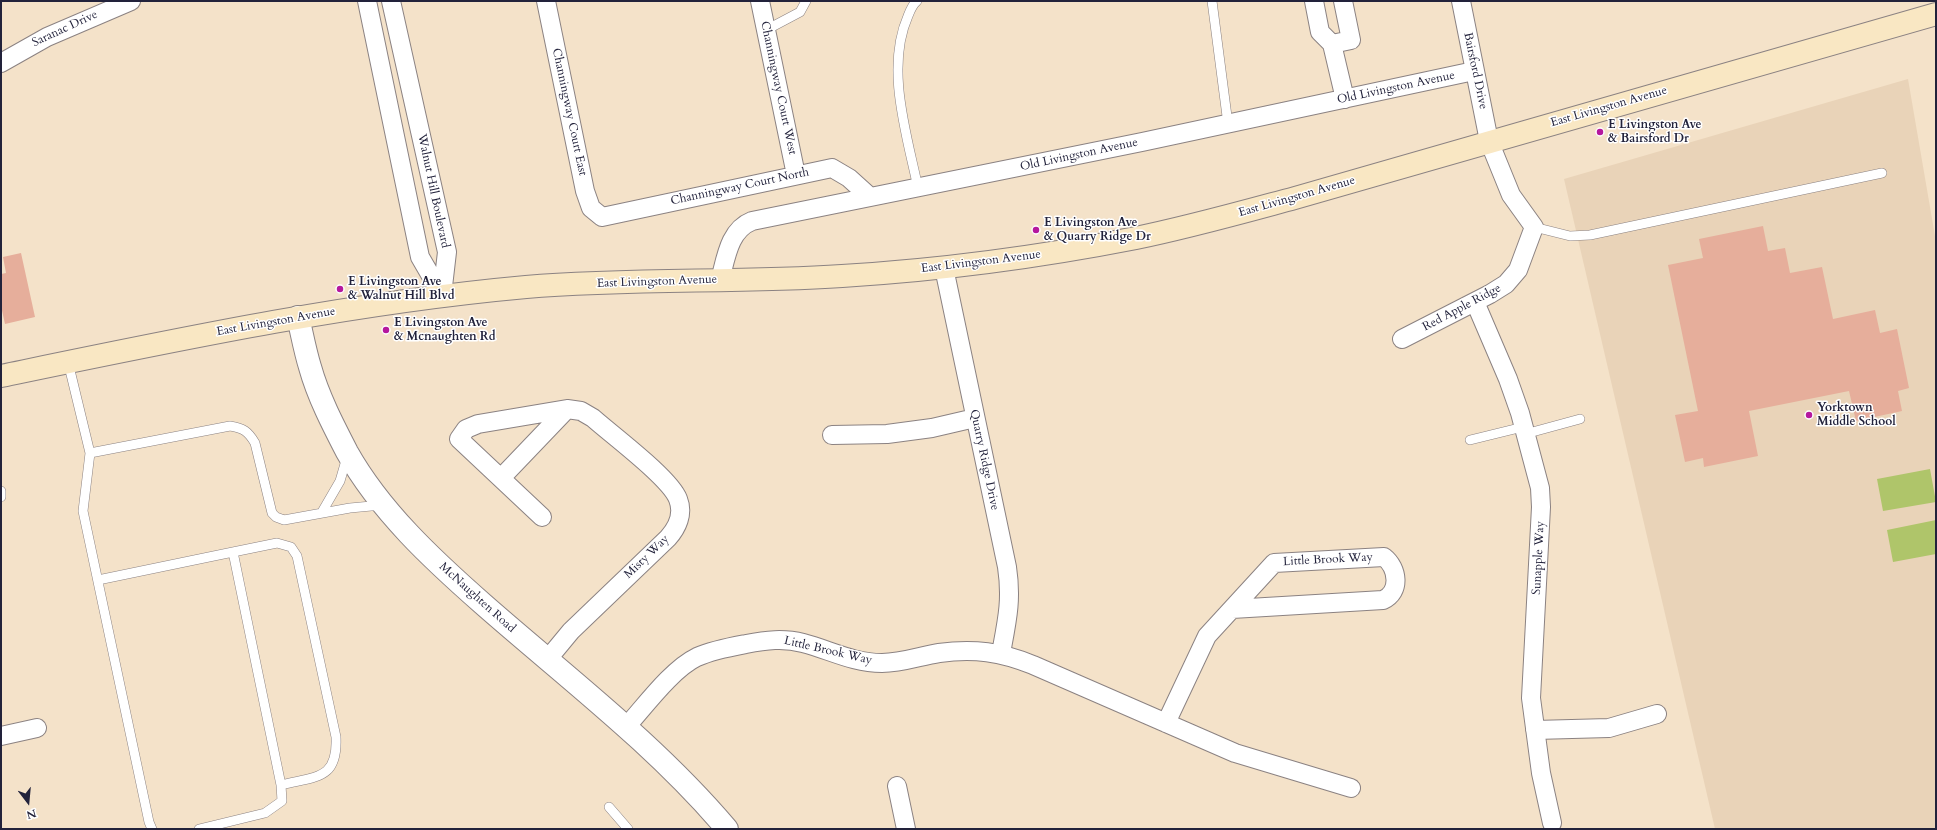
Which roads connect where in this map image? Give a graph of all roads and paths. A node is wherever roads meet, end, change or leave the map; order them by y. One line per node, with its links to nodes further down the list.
1 (131, 1): 15 (street, Saranac Drive)
2 (367, 1): 28 (street)
3 (391, 1): 28 (street, Walnut Hill Boulevard)
4 (546, 1): 24 (street, Channingway Court East)
5 (760, 1): 13 (street, Channingway Court West)
6 (806, 1): 13 (lane)
7 (917, 1): 22 (lane)
8 (1212, 1): 18 (lane)
9 (1314, 1): 14 (street)
10 (1343, 1): 14 (street)
11 (1463, 2): 16 (street, Bairsford Drive)
12 (1936, 14): 19 (main road, East Livingston Avenue)
13 (766, 30): 21 (street, Channingway Court West)
14 (1332, 44): 17 (street)
15 (1, 63)
16 (1474, 71): 17 (street, Old Livingston Avenue); 19 (street, Bairsford Drive)
17 (1345, 99): 18 (street, Old Livingston Avenue)
18 (1228, 124): 22 (street, Old Livingston Avenue)
19 (1489, 141): 25 (street); 26 (main road, East Livingston Avenue)
20 (1882, 173): 25 (lane)
21 (796, 175): 23 (street, Channingway Court North); 24 (street, Channingway Court North)
22 (918, 188): 23 (street, Old Livingston Avenue)
23 (870, 197): 27 (street, Old Livingston Avenue)
24 (602, 217)
25 (1534, 227): 29 (street, Red Apple Ridge)
26 (944, 268): 27 (main road, East Livingston Avenue); 35 (street, Quarry Ridge Drive)
27 (720, 280): 28 (main road, East Livingston Avenue)
28 (442, 295): 30 (main road, East Livingston Avenue)
29 (1475, 302): 31 (street, Red Apple Ridge); 37 (street, Sunapple Way)
30 (298, 317): 32 (main road, East Livingston Avenue); 41 (street, McNaughten Road)
31 (1402, 339)
32 (68, 362): 33 (main road, East Livingston Avenue); 40 (lane)
33 (1, 376)
34 (567, 409): 42 (street); 42 (street, Misty Way); 52 (street, Misty Way)
35 (975, 418): 38 (street); 51 (street, Quarry Ridge Drive)
36 (1580, 419): 37 (lane)
37 (1524, 430): 39 (lane); 57 (street, Sunapple Way)
38 (832, 435)
39 (1470, 440)
40 (90, 453): 46 (lane); 49 (lane)
41 (348, 453): 45 (street, McNaughten Road); 46 (lane)
42 (501, 478): 47 (street, Misty Way)
43 (1, 491): 44 (lane)
44 (1, 497)
45 (384, 505): 46 (lane); 52 (street, McNaughten Road)
46 (322, 512)
47 (542, 517)
48 (233, 552): 49 (lane); 59 (lane); 59 (lane)
49 (98, 580): 65 (lane)
50 (1232, 609): 50 (street, Little Brook Way); 54 (street, Little Brook Way)
51 (1001, 653): 54 (street, Little Brook Way); 55 (street, Little Brook Way)
52 (547, 660): 55 (street, McNaughten Road)
53 (1657, 714): 57 (street)
54 (1166, 723): 61 (street, Little Brook Way)
55 (626, 727): 64 (street, McNaughten Road)
56 (37, 728): 58 (street)
57 (1535, 730): 63 (street, Sunapple Way)
58 (1, 736)
59 (281, 785): 66 (lane)
60 (897, 786): 68 (street)
61 (1351, 788)
62 (609, 807): 67 (lane)
63 (1552, 823)
64 (721, 827)
65 (152, 829)
66 (199, 829)
67 (628, 829)
68 (906, 829)

